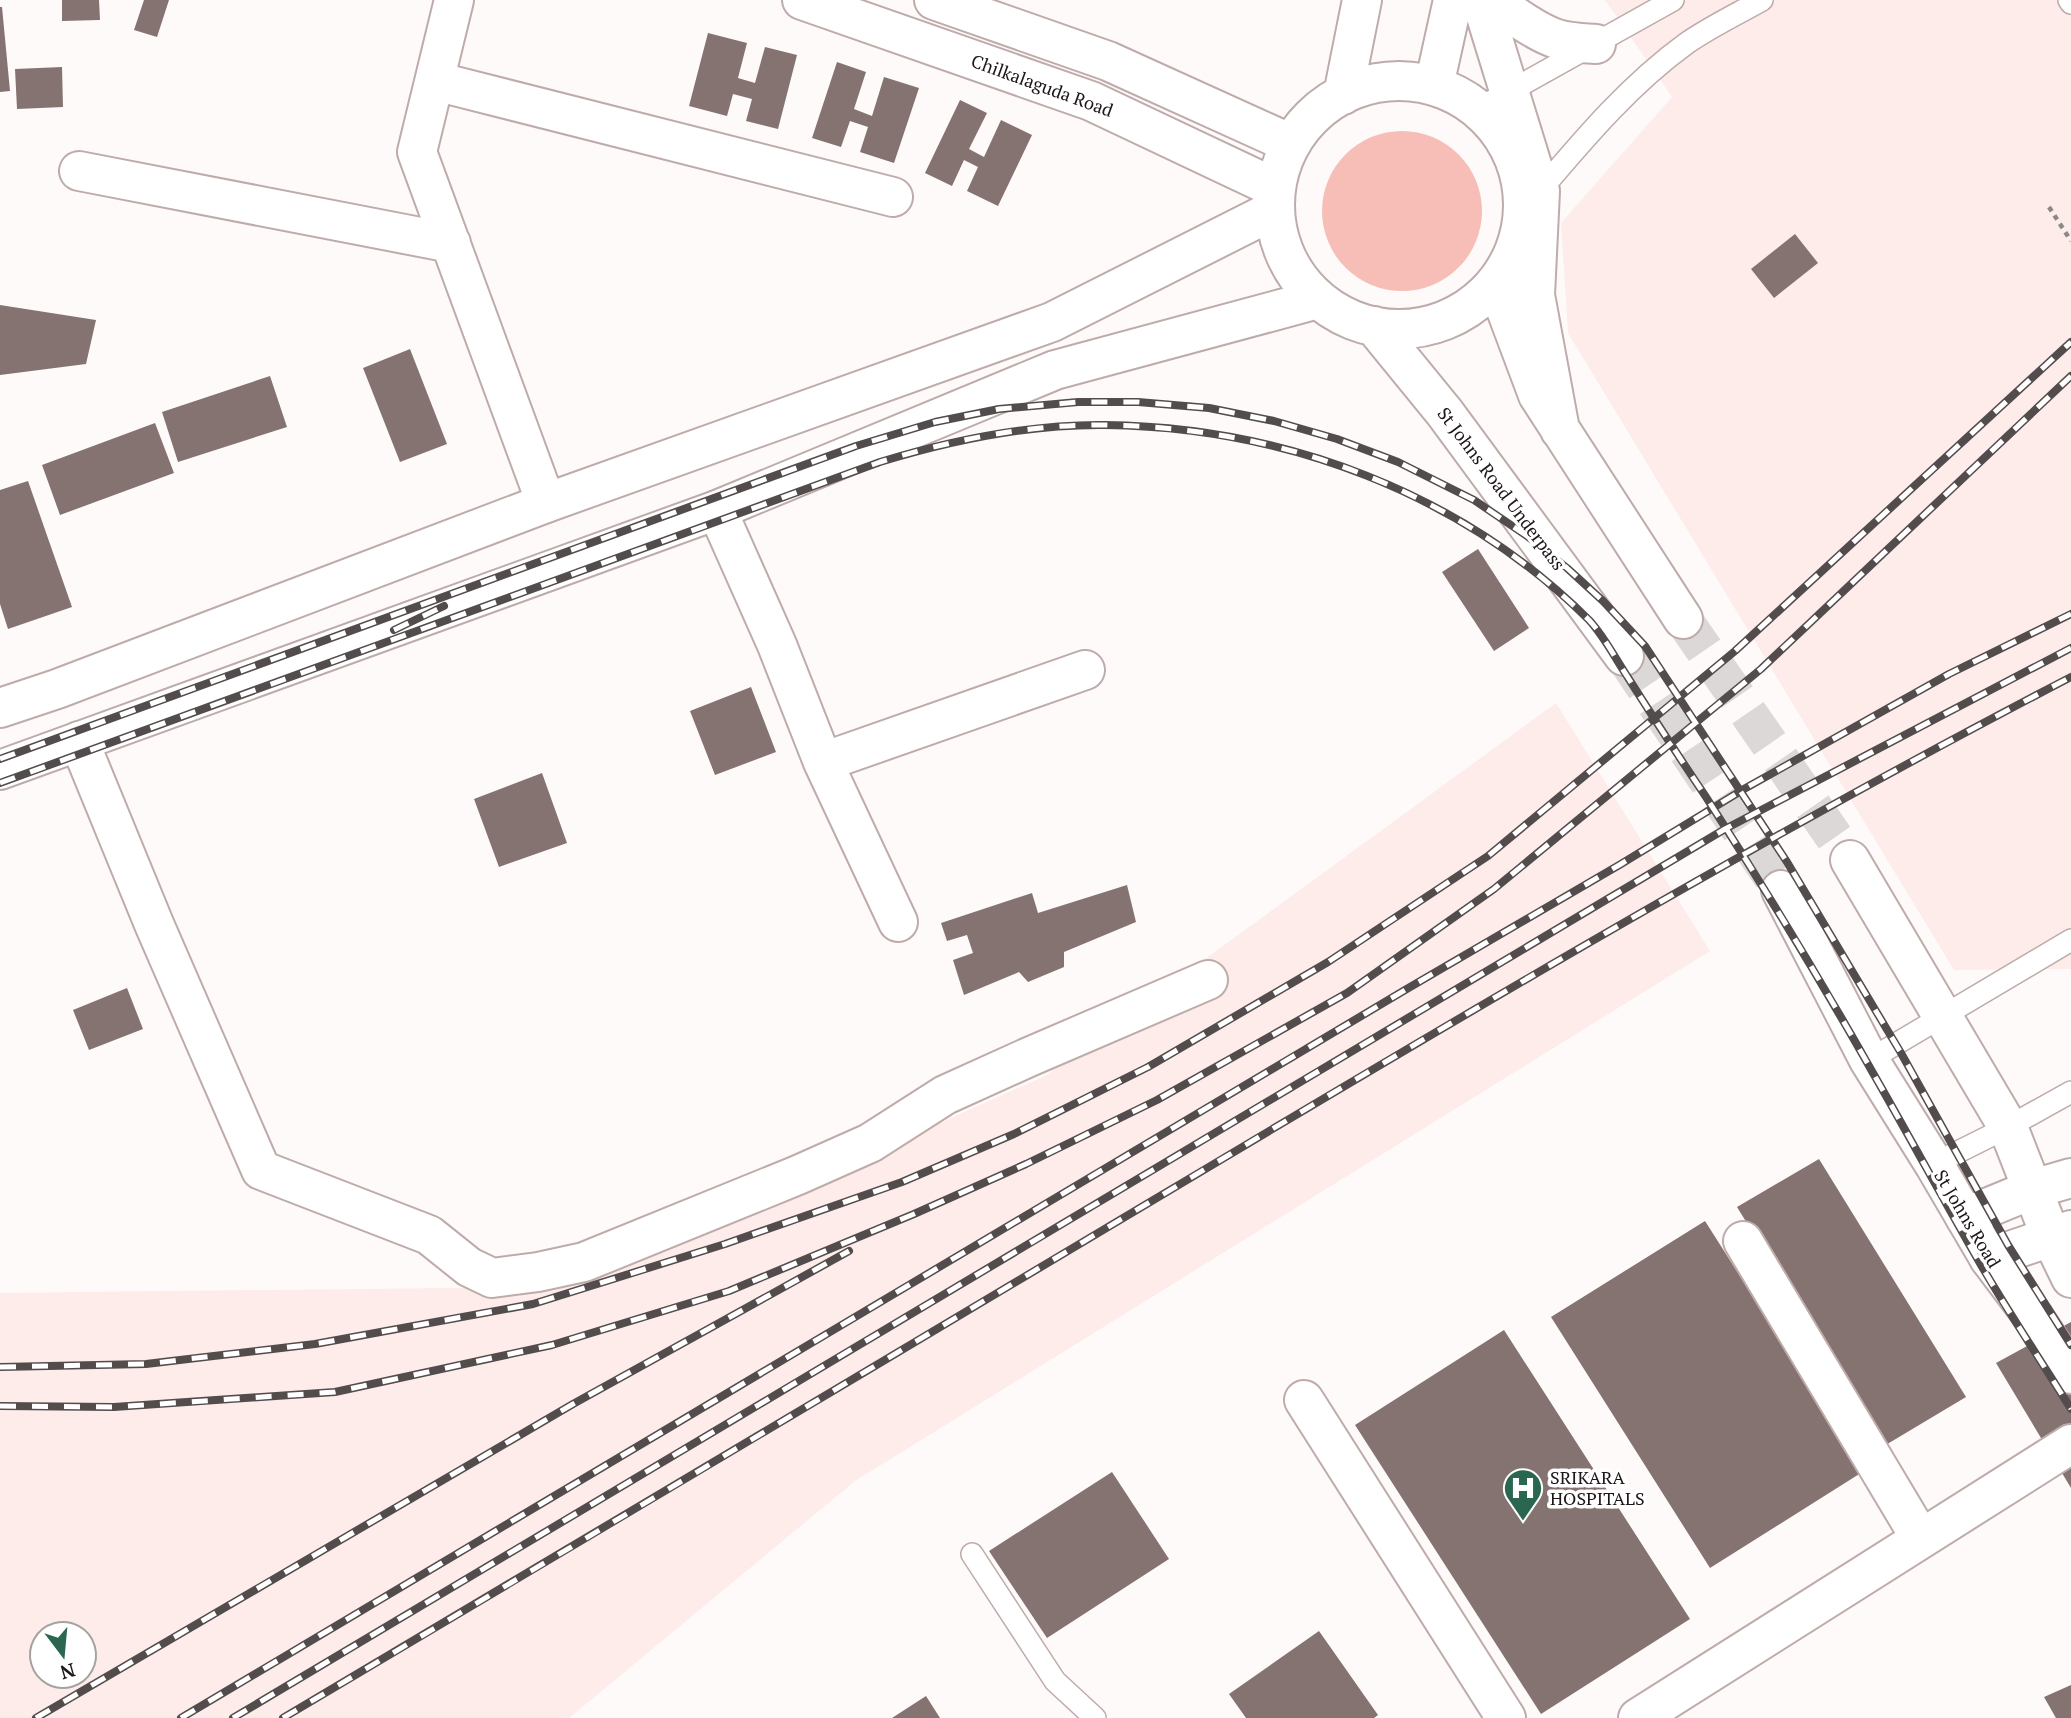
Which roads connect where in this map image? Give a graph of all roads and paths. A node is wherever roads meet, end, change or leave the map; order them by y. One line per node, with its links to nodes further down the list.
1 (454, 0): 11 (main road)
2 (802, 0): 18 (main road, Chilkalaguda Road)
3 (934, 0): 15 (main road)
4 (1362, 0): 13 (main road)
5 (1452, 0): 12 (main road)
6 (1481, 0): 14 (main road)
7 (1496, 0): 10 (main road)
8 (1673, 0): 10 (lane)
9 (1762, 0): 19 (lane)
10 (1596, 44): 14 (lane)
11 (435, 81): 17 (main road); 22 (main road)
12 (1434, 86): 13 (main road); 14 (main road)
13 (1343, 95): 15 (main road)
14 (1494, 100): 19 (main road)
15 (1289, 143): 18 (main road)
16 (79, 172): 22 (main road)
17 (893, 197)
18 (1274, 200): 24 (main road); 27 (main road)
19 (1532, 200): 23 (main road); 26 (main road)
20 (2049, 207): 21 (path)
21 (2071, 241)
22 (451, 243): 27 (main road)
23 (1496, 283): 25 (main road); 26 (main road)
24 (1318, 299): 25 (main road); 28 (main road)
25 (1374, 326): 30 (main road, St Johns Road Underpass)
26 (1560, 430): 29 (main road)
27 (546, 503): 32 (main road)
28 (717, 510): 33 (main road); 34 (main road)
29 (1683, 619)
30 (1625, 656)
31 (1085, 670): 34 (main road)
32 (0, 708)
33 (79, 741): 35 (main road); 40 (main road)
34 (823, 762): 38 (main road)
35 (0, 770)
36 (1850, 860): 41 (main road)
37 (1781, 890): 42 (main road)
38 (898, 922)
39 (2071, 940): 41 (lane)
40 (1208, 979)
41 (1942, 1017): 42 (lane); 44 (main road)
42 (1869, 1060): 45 (main road, St Johns Road)
43 (2065, 1098): 44 (lane)
44 (2008, 1127): 45 (lane); 47 (main road)
45 (1934, 1164): 48 (main road, St Johns Road)
46 (2071, 1178): 47 (main road)
47 (2033, 1189): 48 (main road); 49 (main road)
48 (1965, 1217): 51 (main road, St Johns Road)
49 (2061, 1233): 51 (main road); 52 (main road)
50 (1743, 1241): 56 (main road)
51 (1989, 1258): 53 (main road, St Johns Road)
52 (2071, 1278)
53 (2071, 1374)
54 (1304, 1400): 59 (main road)
55 (2071, 1444): 56 (main road)
56 (1921, 1539): 60 (main road)
57 (972, 1554): 58 (lane)
58 (1095, 1718)
59 (1506, 1718)
60 (1637, 1718)

